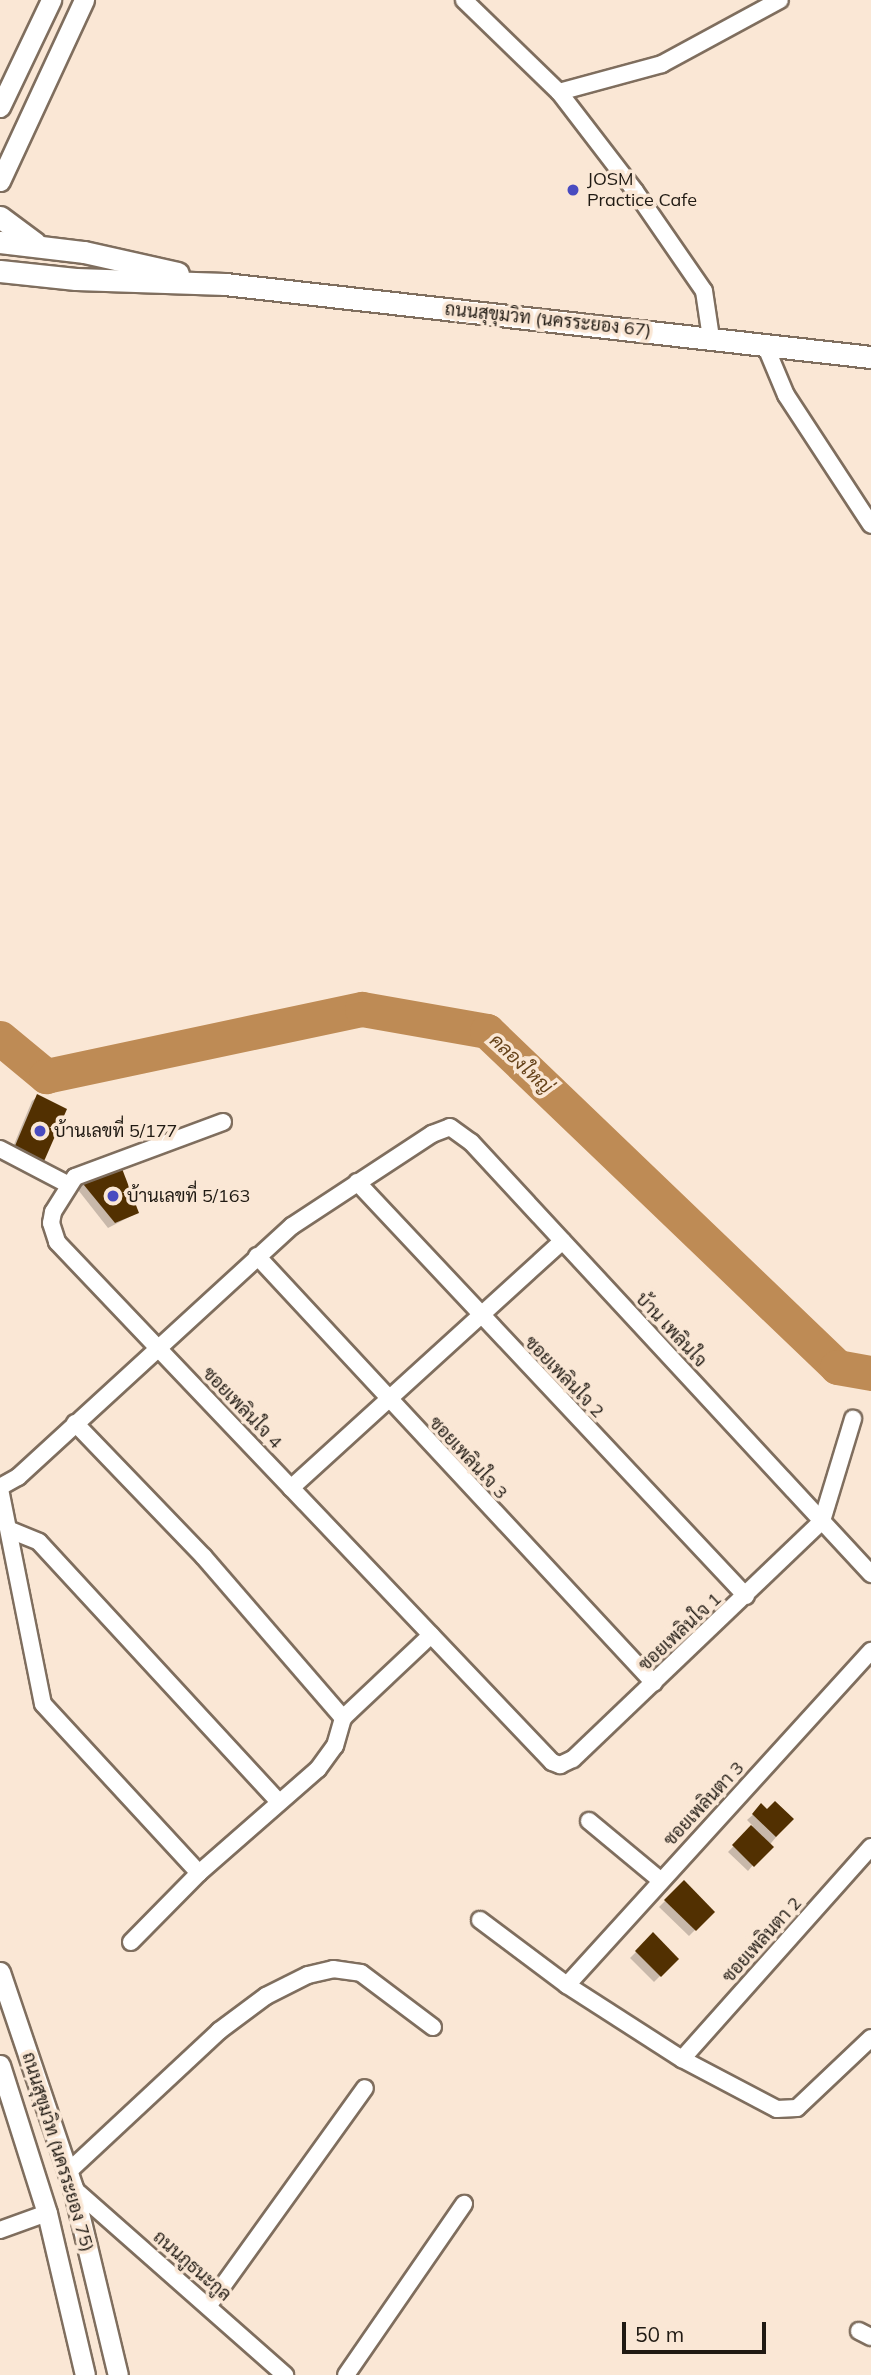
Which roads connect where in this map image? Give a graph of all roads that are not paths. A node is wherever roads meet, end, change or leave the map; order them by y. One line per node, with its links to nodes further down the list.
1 (51, 0): 6 (street)
2 (84, 0): 7 (street)
3 (464, 0): 5 (street)
4 (780, 0): 5 (street)
5 (559, 92): 13 (street)
6 (0, 107)
7 (0, 181)
8 (0, 217): 10 (main road)
9 (0, 242): 10 (main road, ถนนสุขุมวิท (นครระยอง 67))
10 (42, 247): 12 (main road, ถนนสุขุมวิท (นครระยอง 67))
11 (0, 271): 12 (main road, ถนนสุขุมวิท (นครระยอง 67))
12 (225, 284): 13 (main road, ถนนสุขุมวิท (นครระยอง 67))
13 (711, 338): 14 (main road, ถนนสุขุมวิท (นครระยอง 67))
14 (765, 345): 15 (main road, ถนนสุขุมวิท (นครระยอง 67)); 16 (street)
15 (871, 357)
16 (871, 525)
17 (223, 1122): 20 (street)
18 (0, 1149): 20 (street)
19 (357, 1182): 21 (street, บ้าน เพลินใจ); 22 (street); 23 (street, ซอยเพลินใจ 2)
20 (67, 1184): 24 (street, ซอยเพลินใจ 4)
21 (562, 1241): 23 (street); 30 (street, บ้าน เพลินใจ)
22 (257, 1256): 24 (street); 25 (street, ซอยเพลินใจ 3)
23 (479, 1317): 25 (street); 33 (street, ซอยเพลินใจ 2)
24 (158, 1348): 27 (street); 29 (street, ซอยเพลินใจ 4)
25 (388, 1402): 29 (street); 36 (street, ซอยเพลินใจ 3)
26 (853, 1419): 30 (street)
27 (75, 1423): 28 (street); 37 (street)
28 (0, 1488): 31 (street)
29 (291, 1488): 34 (street, ซอยเพลินใจ 4)
30 (822, 1521): 32 (street, บ้าน เพลินใจ); 33 (street, ซอยเพลินใจ 1)
31 (10, 1530): 39 (street); 42 (street)
32 (865, 1569)
33 (746, 1596): 36 (street, ซอยเพลินใจ 1)
34 (431, 1635): 37 (street); 38 (street, ซอยเพลินใจ 4)
35 (871, 1651): 43 (street, ซอยเพลินตา 3)
36 (654, 1684): 38 (street, ซอยเพลินใจ 1)
37 (343, 1718): 39 (street)
38 (560, 1765)
39 (279, 1802): 42 (street)
40 (589, 1821): 43 (street)
41 (871, 1847): 50 (street, ซอยเพลินตา 2)
42 (199, 1872): 45 (street)
43 (660, 1880): 47 (street, ซอยเพลินตา 3)
44 (480, 1920): 47 (street)
45 (131, 1942)
46 (0, 1972): 54 (street, ถนนสุขุมวิท (นครระยอง 75))
47 (567, 1985): 50 (street)
48 (433, 2027): 54 (street)
49 (871, 2038): 50 (street)
50 (682, 2059)
51 (0, 2065): 53 (street, ถนนสุขุมวิท (นครระยอง 75))
52 (365, 2088): 58 (street)
53 (4, 2089): 56 (street, ถนนสุขุมวิท (นครระยอง 75))
54 (70, 2180): 58 (street, ถนนภูธนะกูล); 60 (street, ถนนสุขุมวิท (นครระยอง 75))
55 (464, 2204): 62 (street)
56 (47, 2213): 57 (street); 59 (street, ถนนสุขุมวิท (นครระยอง 75))
57 (0, 2230)
58 (209, 2305): 61 (street, ถนนภูธนะกูล)
59 (85, 2375)
60 (118, 2375)
61 (285, 2375)
62 (346, 2375)

